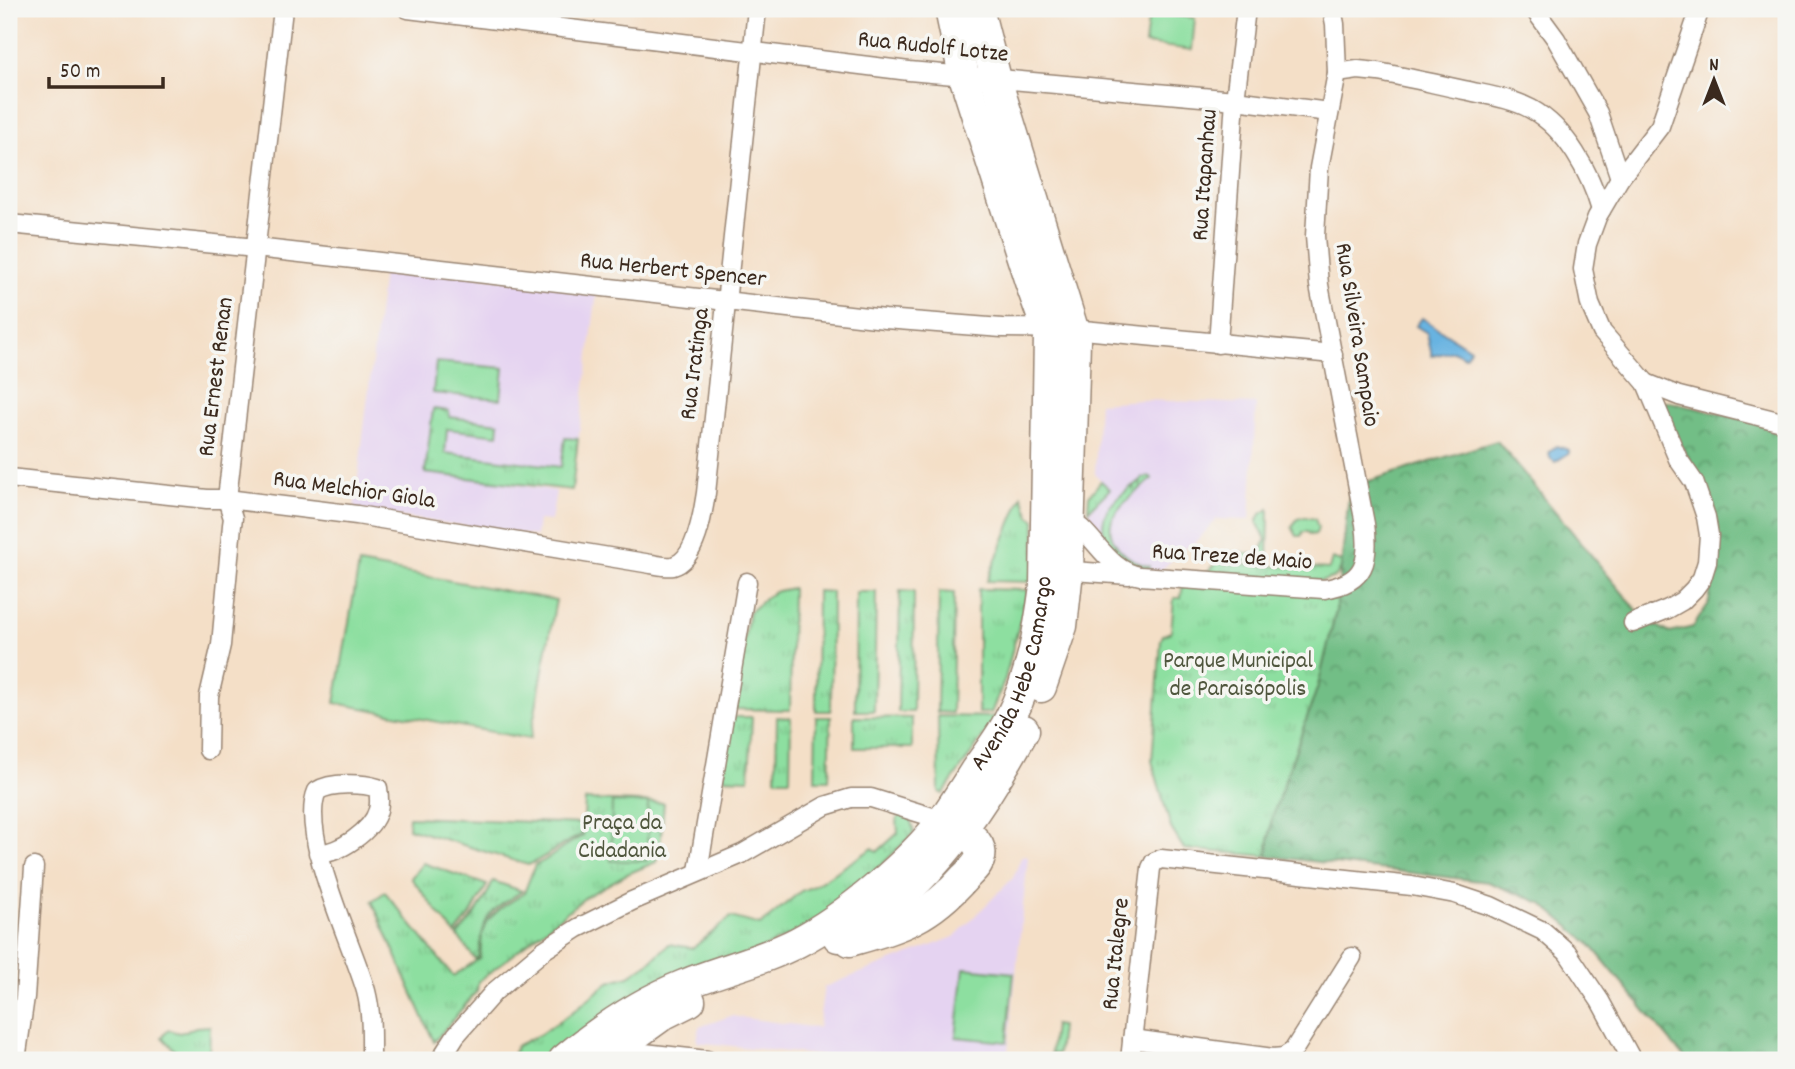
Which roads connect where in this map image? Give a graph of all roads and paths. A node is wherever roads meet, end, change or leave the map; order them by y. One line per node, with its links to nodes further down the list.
1 (283, 9): 19 (street, Rua Ernest Renan)
2 (408, 9): 10 (street, Rua Rudolf Lotze)
3 (757, 9): 10 (street, Rua Iratinga)
4 (950, 9): 12 (main road, Avenida Hebe Camargo)
5 (978, 9): 13 (main road, Avenida Hebe Camargo)
6 (1246, 9): 14 (street, Rua Itapanhau)
7 (1332, 9): 11 (street, Rua Silveira Sampaio)
8 (1534, 9): 16 (street)
9 (1700, 9): 16 (street)
10 (753, 51): 12 (street, Rua Rudolf Lotze); 20 (street, Rua Iratinga)
11 (1337, 73): 15 (street, Rua Silveira Sampaio); 17 (street)
12 (964, 76): 13 (street, Rua Rudolf Lotze); 21 (main road, Avenida Hebe Camargo)
13 (996, 79): 14 (street, Rua Rudolf Lotze); 21 (main road, Avenida Hebe Camargo)
14 (1235, 100): 15 (street, Rua Rudolf Lotze); 22 (street, Rua Itapanhau)
15 (1329, 112): 23 (street, Rua Silveira Sampaio)
16 (1620, 178): 17 (street)
17 (1601, 210): 24 (street)
18 (9, 224): 19 (street, Rua Herbert Spencer)
19 (256, 248): 20 (street, Rua Herbert Spencer); 27 (street, Rua Ernest Renan)
20 (728, 302): 21 (street, Rua Herbert Spencer); 29 (street, Rua Iratinga)
21 (1060, 329): 22 (street, Rua Herbert Spencer); 28 (main road, Avenida Hebe Camargo)
22 (1218, 344): 23 (street, Rua Herbert Spencer)
23 (1333, 354): 32 (street, Rua Silveira Sampaio)
24 (1646, 383): 25 (street); 34 (street)
25 (1786, 423)
26 (9, 478): 27 (street, Rua Melchior Giola)
27 (227, 499): 29 (street, Rua Melchior Giola); 35 (street, Rua Ernest Renan)
28 (1057, 526): 30 (main road, Avenida Hebe Camargo); 31 (street, Rua Treze de Maio)
29 (687, 554)
30 (1056, 570): 31 (street); 36 (main road, Avenida Hebe Camargo)
31 (1132, 575): 32 (street, Rua Treze de Maio)
32 (1350, 580)
33 (747, 582): 39 (street)
34 (1633, 623)
35 (208, 750)
36 (951, 825): 39 (street); 42 (main road); 46 (main road, Avenida Hebe Camargo)
37 (318, 853): 37 (street); 45 (street)
38 (34, 867): 44 (street)
39 (698, 872): 43 (street)
40 (1352, 957): 41 (street)
41 (1132, 1039): 48 (street, Rua Italegre); 49 (street, Rua Italegre)
42 (607, 1055): 47 (street)
43 (439, 1057)
44 (16, 1060)
45 (371, 1060)
46 (564, 1060)
47 (707, 1060)
48 (1130, 1060)
49 (1632, 1060)

